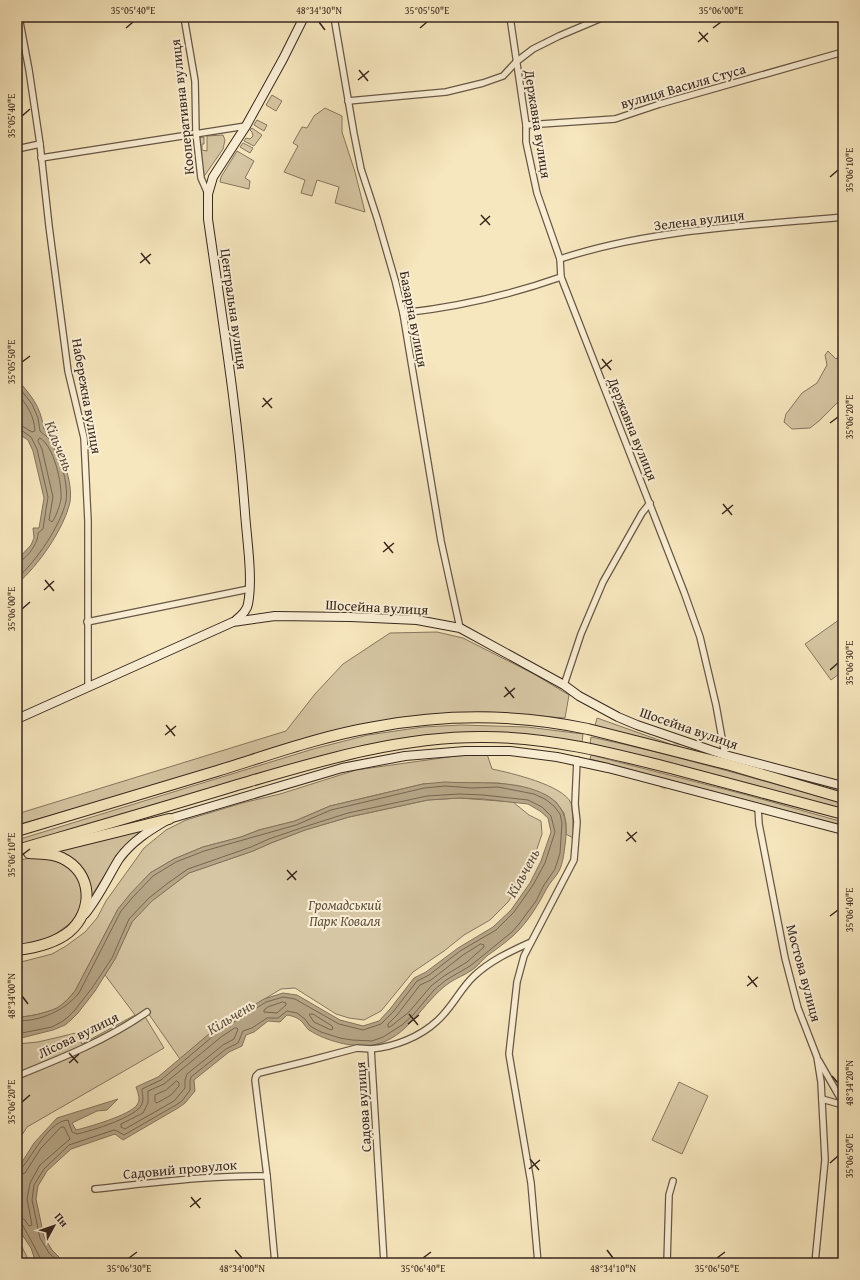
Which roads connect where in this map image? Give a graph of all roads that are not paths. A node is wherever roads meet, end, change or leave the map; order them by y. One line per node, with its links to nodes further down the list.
1 (19, 17): 13 (street, Набережна вулиця)
2 (184, 17): 12 (street, Кооперативна вулиця)
3 (304, 17): 11 (street, Центральна вулиця)
4 (334, 17): 9 (street, Базарна вулиця)
5 (510, 17): 8 (street, Державна вулиця)
6 (604, 17): 8 (street)
7 (843, 52): 10 (street, вулиця Василя Стуса)
8 (516, 62): 9 (street); 10 (street, Державна вулиця)
9 (348, 101): 20 (street, Базарна вулиця)
10 (526, 125): 18 (street, Державна вулиця)
11 (246, 126): 12 (street); 16 (street, Центральна вулиця)
12 (196, 133): 15 (street); 16 (street, Кооперативна вулиця)
13 (40, 144): 14 (street); 15 (street, Набережна вулиця)
14 (17, 149)
15 (41, 158): 23 (street, Набережна вулиця)
16 (208, 194): 22 (street, Центральна вулиця)
17 (843, 217): 18 (street, Зелена вулиця)
18 (560, 259): 19 (street, Державна вулиця)
19 (561, 277): 20 (street); 21 (street, Державна вулиця)
20 (403, 313): 25 (street, Базарна вулиця)
21 (650, 503): 26 (street); 29 (street, Державна вулиця)
22 (249, 589): 23 (street); 24 (street, Центральна вулиця)
23 (87, 622): 27 (street, Набережна вулиця)
24 (233, 622): 25 (street, Шосейна вулиця); 27 (street, Шосейна вулиця)
25 (460, 628): 26 (street, Шосейна вулиця)
26 (564, 685): 29 (street, Шосейна вулиця)
27 (88, 687): 28 (street, Шосейна вулиця)
28 (17, 719)
29 (725, 755): 31 (street, Шосейна вулиця)
30 (577, 760): 33 (street); 35 (street); 42 (street)
31 (843, 786)
32 (843, 798): 37 (highway)
33 (758, 808): 36 (street); 46 (street, Мостова вулиця)
34 (843, 814): 38 (highway)
35 (169, 819): 39 (highway); 41 (street)
36 (843, 830)
37 (17, 831)
38 (17, 850)
39 (29, 853): 40 (highway); 41 (highway)
40 (17, 855)
41 (80, 920): 43 (highway)
42 (529, 943): 45 (street, Садова вулиця); 55 (street)
43 (17, 950)
44 (147, 1012): 47 (street, Лісова вулиця)
45 (371, 1049): 50 (street); 54 (street, Садова вулиця)
46 (817, 1057): 48 (street, Мостова вулиця); 49 (street)
47 (17, 1076)
48 (822, 1099): 49 (street); 57 (street, Мостова вулиця)
49 (843, 1104)
50 (267, 1176): 52 (street, Садовий провулок); 53 (street)
51 (673, 1181): 56 (street)
52 (95, 1189)
53 (275, 1263)
54 (384, 1263)
55 (538, 1263)
56 (667, 1263)
57 (815, 1263)

